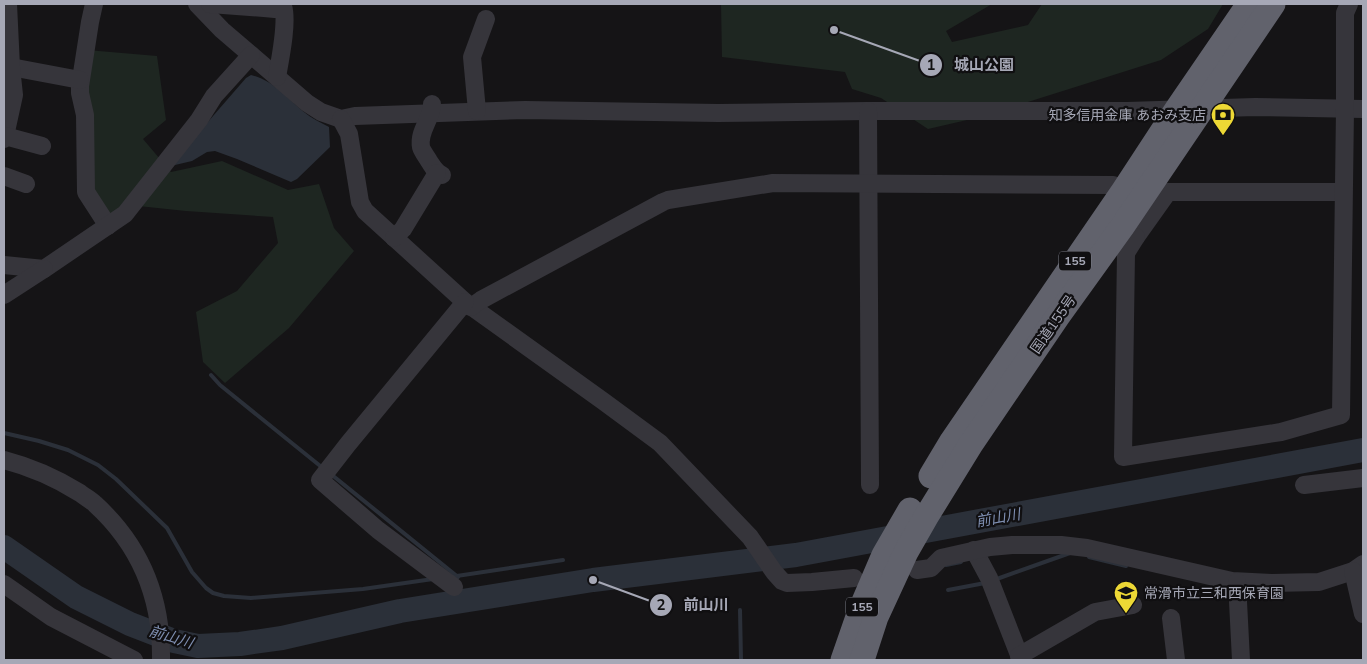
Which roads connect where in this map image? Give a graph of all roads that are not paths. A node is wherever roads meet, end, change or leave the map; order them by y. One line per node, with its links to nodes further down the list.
1 (8, 4): 10 (street)
2 (94, 4): 12 (street)
3 (1249, 4): 15 (highway, 国道155号 / 155)
4 (1273, 4): 14 (highway, 国道155号 / 155)
5 (1349, 4): 16 (street)
6 (203, 5): 7 (street); 9 (street)
7 (284, 5): 11 (street)
8 (486, 19): 18 (street)
9 (251, 55): 11 (street); 28 (street)
10 (11, 67): 12 (street); 21 (street)
11 (277, 77): 20 (street)
12 (80, 80): 28 (street)
13 (432, 108): 18 (street); 20 (street); 30 (street)
14 (1203, 108): 15 (street); 16 (street); 29 (highway, 国道155号 / 155)
15 (1177, 109): 19 (street); 26 (highway, 国道155号 / 155)
16 (1345, 109): 17 (street); 27 (street)
17 (1363, 109)
18 (477, 111): 19 (street)
19 (868, 112): 24 (street)
20 (341, 119): 30 (street)
21 (4, 138): 22 (street)
22 (42, 146)
23 (4, 176): 25 (street)
24 (869, 183): 26 (street); 34 (street); 37 (street)
25 (26, 184)
26 (1124, 190): 39 (highway, 国道155号 / 155)
27 (1343, 192): 29 (street); 29 (street)
28 (108, 226): 32 (street)
29 (1129, 232): 39 (highway, 国道155号 / 155)
30 (394, 238): 34 (street)
31 (4, 264): 32 (street)
32 (44, 269): 33 (street)
33 (4, 295)
34 (468, 305): 43 (street); 46 (street)
35 (4, 460): 52 (street)
36 (1363, 478): 38 (street)
37 (870, 484)
38 (1304, 485)
39 (915, 518): 41 (highway, 国道155号 / 155)
40 (974, 550): 41 (street); 44 (street); 50 (street)
41 (902, 559): 53 (highway, 国道155号 / 155); 54 (highway, 国道155号 / 155)
42 (1358, 568): 44 (street); 48 (street)
43 (854, 578)
44 (1237, 582): 56 (street)
45 (4, 584): 51 (street)
46 (454, 587)
47 (1133, 604): 50 (street)
48 (1363, 614)
49 (1170, 618): 55 (street)
50 (1020, 658)
51 (134, 660)
52 (161, 660)
53 (843, 660)
54 (862, 660)
55 (1176, 660)
56 (1241, 660)

